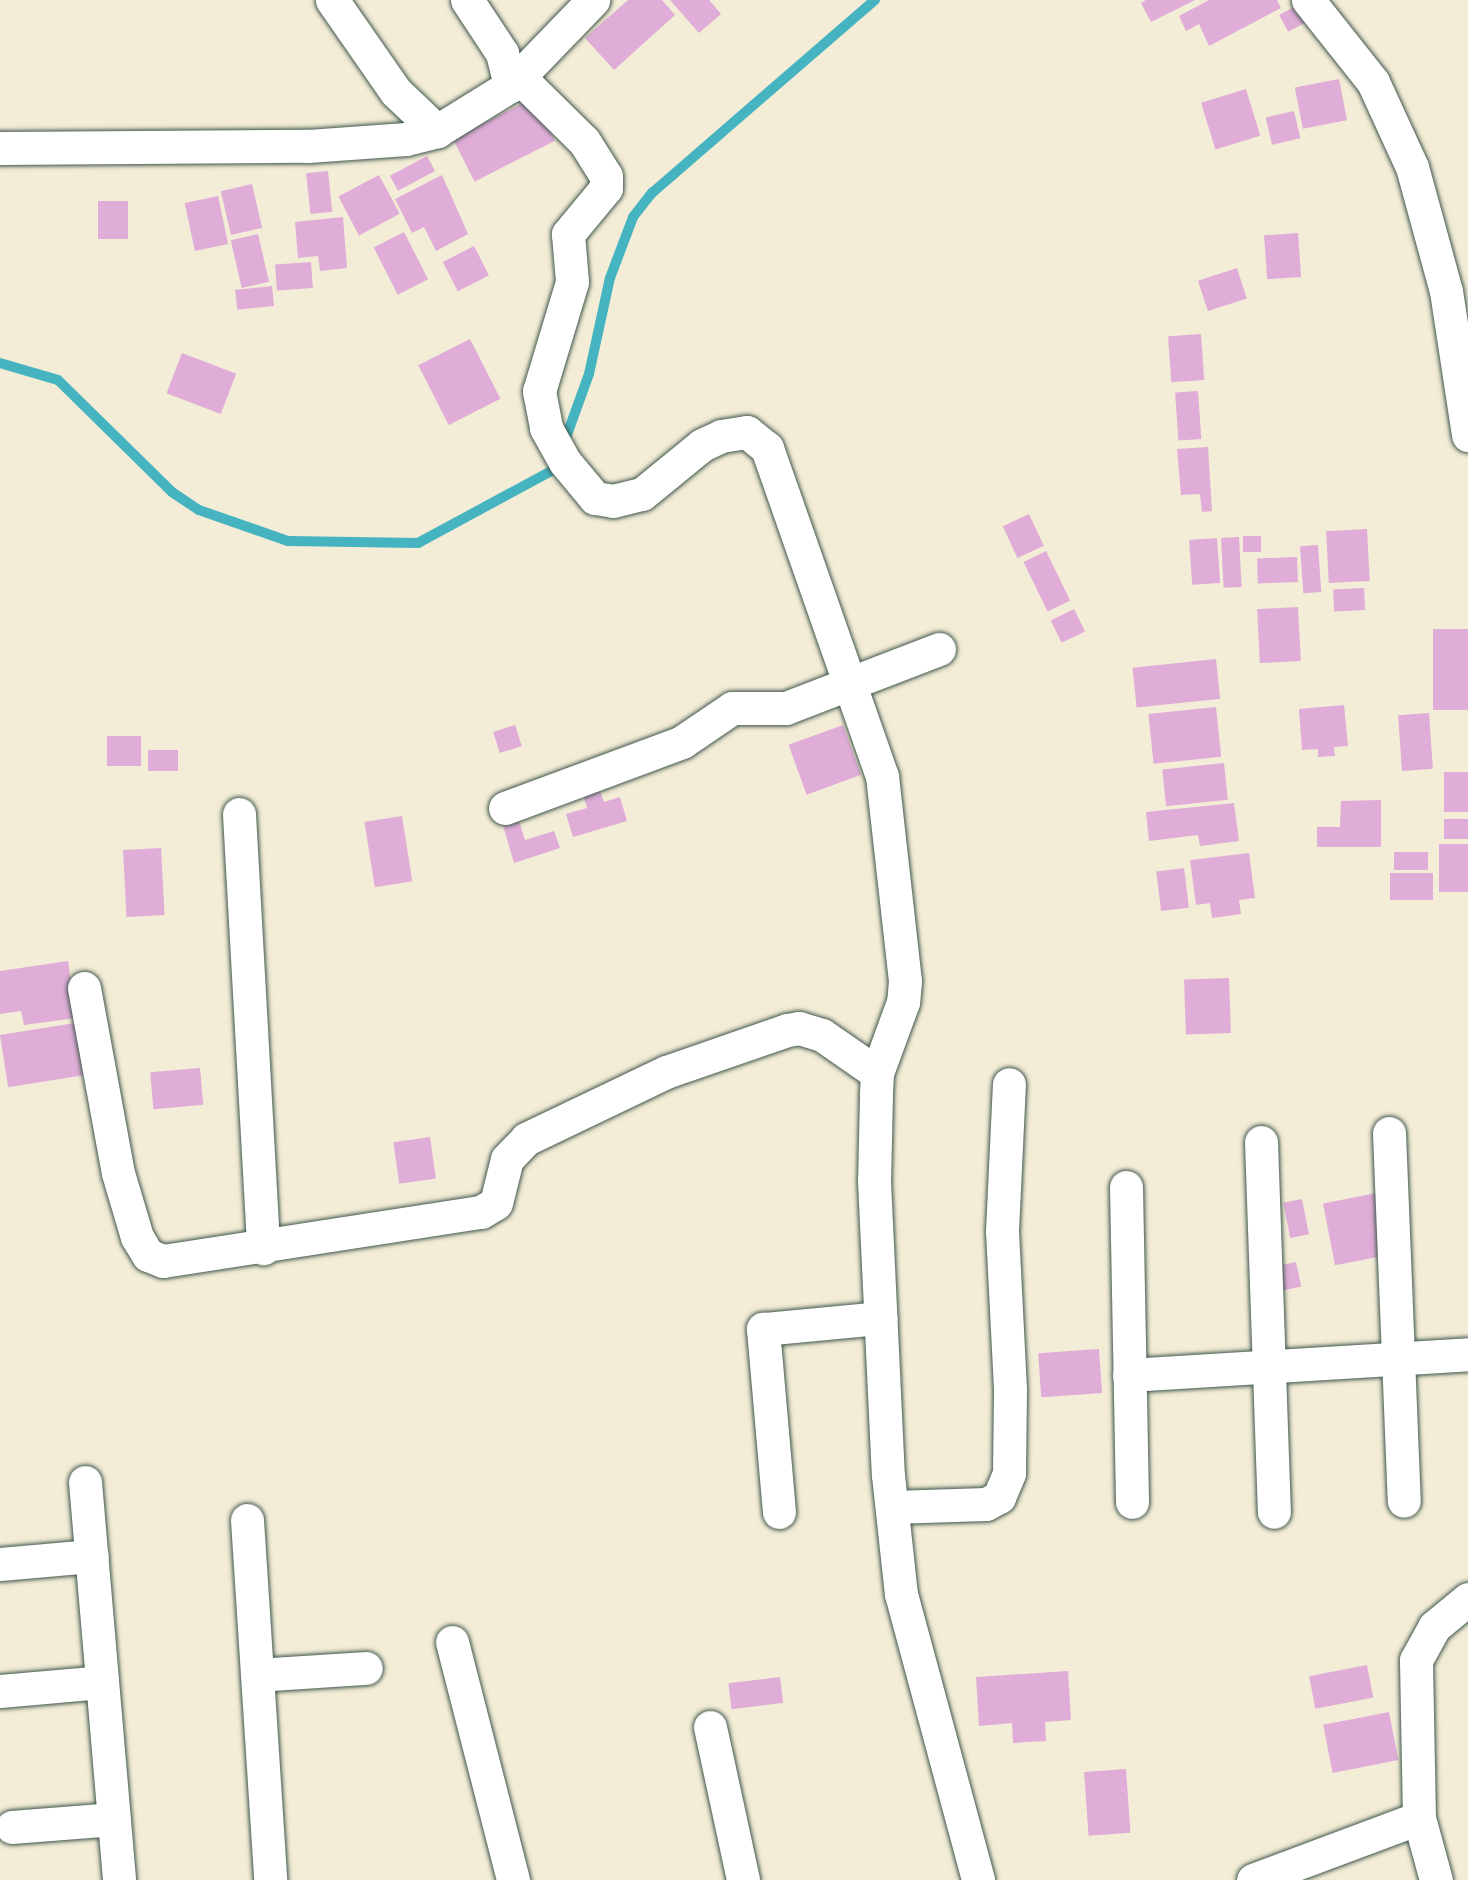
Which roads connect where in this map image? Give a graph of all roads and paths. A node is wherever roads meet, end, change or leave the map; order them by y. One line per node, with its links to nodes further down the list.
1 (332, 0): 6 (street)
2 (467, 0): 5 (street)
3 (593, 0): 5 (street)
4 (1308, 0): 8 (street)
5 (514, 82): 6 (street); 10 (street)
6 (436, 131): 7 (street)
7 (0, 148)
8 (1468, 435)
9 (939, 649): 10 (street)
10 (846, 683): 11 (street); 14 (street)
11 (505, 808)
12 (239, 814): 19 (street)
13 (84, 988): 19 (street)
14 (877, 1073): 19 (street); 20 (street)
15 (1009, 1084): 28 (street)
16 (1389, 1133): 22 (street)
17 (1261, 1142): 23 (street)
18 (1126, 1187): 24 (street)
19 (262, 1248)
20 (880, 1318): 28 (street); 29 (street)
21 (1468, 1354): 22 (street)
22 (1398, 1358): 23 (street); 26 (street)
23 (1268, 1366): 24 (street); 30 (street)
24 (1129, 1375): 27 (street)
25 (85, 1482): 32 (street)
26 (1404, 1501)
27 (1132, 1502)
28 (892, 1507): 49 (street)
29 (779, 1512)
30 (1274, 1512)
31 (247, 1520): 37 (street)
32 (92, 1556): 33 (street); 38 (street)
33 (0, 1564)
34 (1468, 1600): 41 (street)
35 (452, 1643): 47 (street)
36 (366, 1668): 37 (street)
37 (257, 1675): 46 (street)
38 (102, 1682): 39 (street); 42 (street)
39 (0, 1691)
40 (710, 1727): 48 (street)
41 (1419, 1818): 44 (street); 51 (street)
42 (114, 1819): 43 (street); 45 (street)
43 (12, 1827)
44 (1294, 1874): 50 (street)
45 (119, 1880)
46 (270, 1880)
47 (513, 1880)
48 (743, 1880)
49 (978, 1880)
50 (1254, 1880)
51 (1436, 1880)

